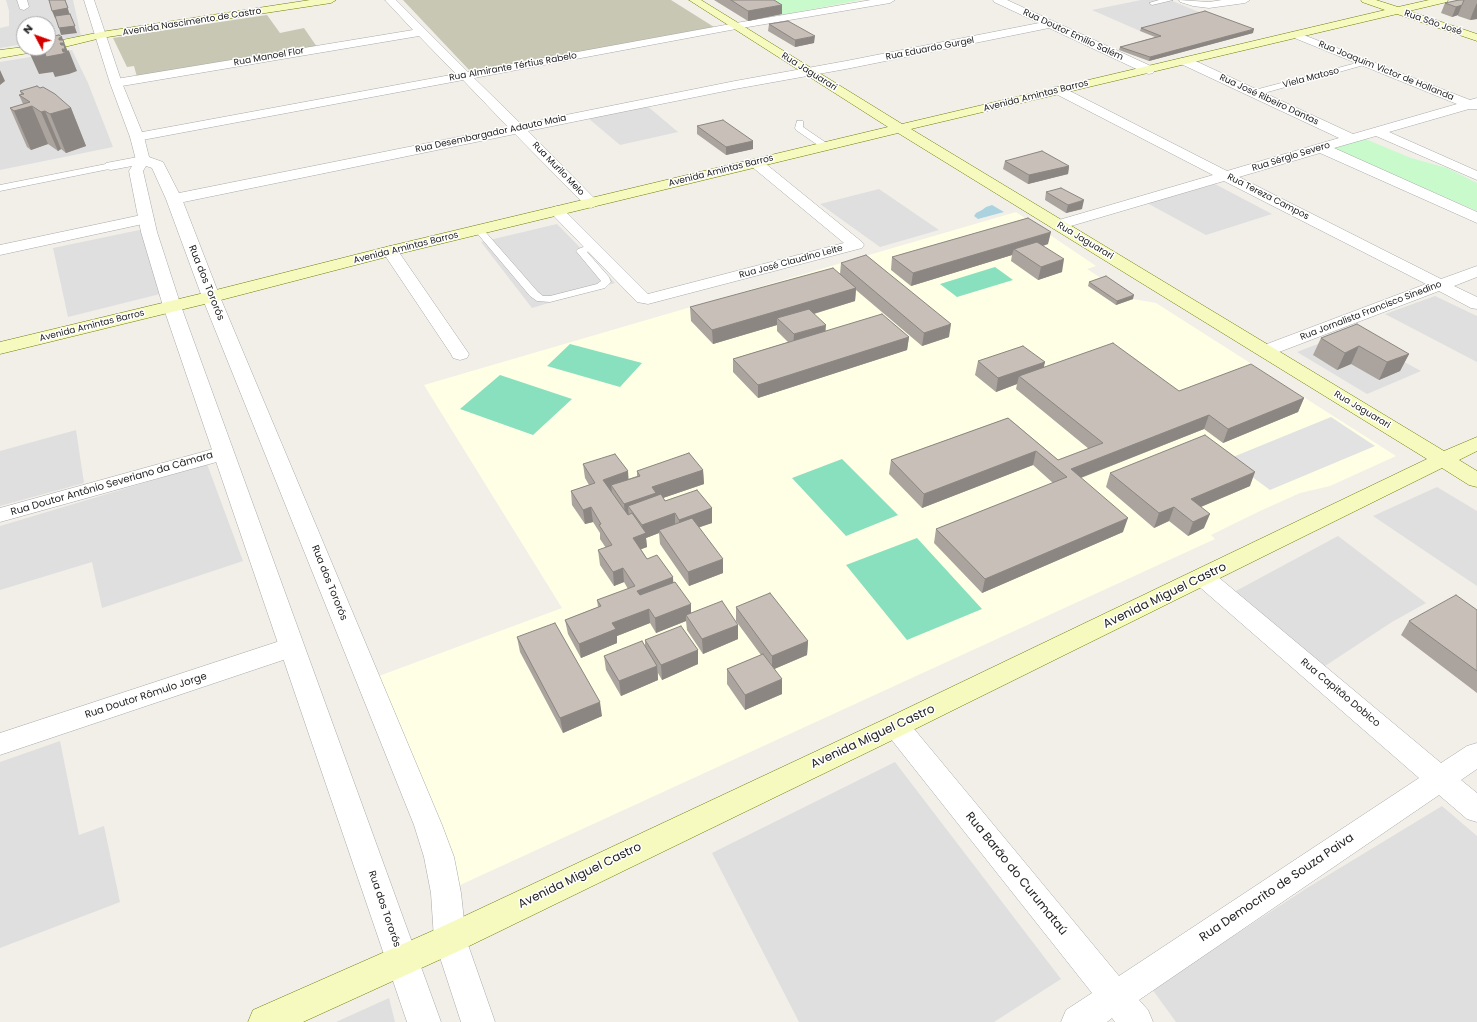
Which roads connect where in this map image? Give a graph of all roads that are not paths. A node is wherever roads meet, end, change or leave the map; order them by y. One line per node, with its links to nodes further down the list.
1 (89, 0): 20 (street)
2 (331, 0): 14 (main road, Avenida Nascimento de Castro)
3 (390, 0): 19 (street, Rua Murilo Melo)
4 (694, 0): 17 (main road, Rua Jaguarari)
5 (890, 0): 17 (street, Rua Almirante Tértius Rabelo)
6 (998, 0): 16 (street, Rua Doutor Emílio Salém)
7 (1170, 0): 13 (lane)
8 (1184, 0): 9 (street)
9 (1245, 0)
10 (1366, 0): 15 (main road, Rua São José)
11 (1386, 0): 15 (main road, Rua São José)
12 (1443, 0): 15 (main road, Avenida Amintas Barros)
13 (1152, 3)
14 (286, 4): 20 (main road, Avenida Nascimento de Castro); 20 (main road, Avenida Nascimento de Castro)
15 (1404, 9): 18 (main road, Rua São José); 21 (main road, Avenida Amintas Barros); 22 (main road, Rua São José)
16 (1051, 24): 28 (street, Rua Doutor Emílio Salém); 29 (street, Rua Eduardo Gurgel)
17 (736, 26): 29 (main road, Rua Jaguarari); 30 (street, Rua Almirante Tértius Rabelo)
18 (1477, 31)
19 (421, 32): 30 (street, Rua Murilo Melo); 31 (street, Rua Manoel Flor)
20 (101, 35): 23 (main road, Avenida Nascimento de Castro); 31 (street)
21 (1296, 35): 26 (main road, Avenida Amintas Barros); 27 (street, Rua Joaquim Victor de Hollanda)
22 (1477, 38)
23 (56, 45)
24 (16, 52): 25 (main road)
25 (0, 54)
26 (1185, 61): 28 (main road, Avenida Amintas Barros); 33 (street, Rua José Ribeiro Dantas)
27 (1367, 63): 33 (lane, Viela Matoso); 34 (street, Rua Joaquim Victor de Hollanda)
28 (1148, 70): 32 (main road, Avenida Amintas Barros)
29 (808, 71): 36 (street, Rua Desembargador Adauto Maia); 37 (main road, Rua Jaguarari)
30 (466, 76): 36 (street, Rua Murilo Melo); 39 (street, Rua Almirante Tértius Rabelo)
31 (116, 83): 39 (street)
32 (1058, 90): 37 (main road, Avenida Amintas Barros); 47 (street, Rua Tereza Campos)
33 (1254, 93): 40 (street, Rua José Ribeiro Dantas)
34 (1475, 105): 38 (street, Rua Sérgio Severo)
35 (800, 123): 41 (lane)
36 (518, 129): 49 (street, Rua Desembargador Adauto Maia); 50 (street, Rua Murilo Melo)
37 (901, 129): 41 (main road, Avenida Amintas Barros); 53 (main road, Rua Jaguarari)
38 (1378, 132): 40 (street, Rua Sérgio Severo); 46 (street)
39 (137, 137): 43 (street)
40 (1352, 139): 42 (street, Rua Sérgio Severo)
41 (825, 146): 44 (main road, Avenida Amintas Barros)
42 (1321, 148): 47 (street, Rua Sérgio Severo); 52 (street)
43 (143, 160): 45 (street); 49 (street, Rua dos Tororós); 54 (street, Rua dos Tororós)
44 (756, 163): 50 (main road, Avenida Amintas Barros); 56 (street, Rua José Claudino Leite)
45 (111, 166): 48 (lane)
46 (1477, 176)
47 (1227, 177): 53 (street, Rua Sérgio Severo); 60 (street, Rua Tereza Campos)
48 (0, 188)
49 (174, 199): 54 (street, Rua dos Tororós)
50 (591, 203): 51 (main road, Avenida Amintas Barros)
51 (557, 211): 55 (main road, Avenida Amintas Barros); 56 (street)
52 (1477, 218)
53 (1058, 225): 65 (main road, Rua Jaguarari)
54 (162, 226): 57 (street); 61 (street, Rua dos Tororós); 63 (street, Rua dos Tororós)
55 (479, 230): 56 (lane); 58 (main road, Avenida Amintas Barros)
56 (592, 247)
57 (0, 250)
58 (390, 251): 61 (main road, Avenida Amintas Barros); 66 (street)
59 (1477, 271): 60 (street, Rua Jornalista Francisco Sinedino)
60 (1440, 285): 62 (street, Rua Tereza Campos); 65 (street, Rua Jornalista Francisco Sinedino)
61 (211, 297): 63 (main road, Avenida Amintas Barros); 79 (street, Rua dos Tororós)
62 (1477, 304)
63 (172, 306): 64 (main road, Avenida Amintas Barros); 68 (street, Rua dos Tororós)
64 (0, 348)
65 (1266, 351): 69 (main road, Rua Jaguarari)
66 (460, 354)
67 (1477, 444): 69 (main road, Avenida Miguel Castro)
68 (224, 452): 71 (street, Rua Doutor Antônio Severiano da Câmara); 73 (street, Rua dos Tororós)
69 (1443, 460): 70 (main road, Rua Jaguarari); 72 (main road, Avenida Miguel Castro)
70 (1477, 480)
71 (0, 515)
72 (1203, 577): 74 (main road, Avenida Miguel Castro); 77 (street, Rua Capitão Dobico)
73 (292, 647): 75 (street, Rua Doutor Rômulo Jorge); 80 (street, Rua dos Tororós)
74 (896, 726): 79 (main road, Avenida Miguel Castro); 81 (street, Rua Barão do Curumataú)
75 (0, 744)
76 (1477, 754): 77 (street, Rua Democrito de Souza Paiva)
77 (1440, 778): 78 (street, Rua Capitão Dobico); 81 (street, Rua Democrito de Souza Paiva)
78 (1477, 810)
79 (450, 939): 80 (main road, Avenida Miguel Castro); 84 (street, Rua dos Tororós)
80 (402, 960): 82 (main road, Avenida Miguel Castro); 83 (street, Rua dos Tororós)
81 (1116, 998): 85 (street, Rua Democrito de Souza Paiva); 86 (street, Rua Barão do Curumataú)
82 (265, 1022)
83 (424, 1022)
84 (478, 1022)
85 (1078, 1022)
86 (1136, 1022)

